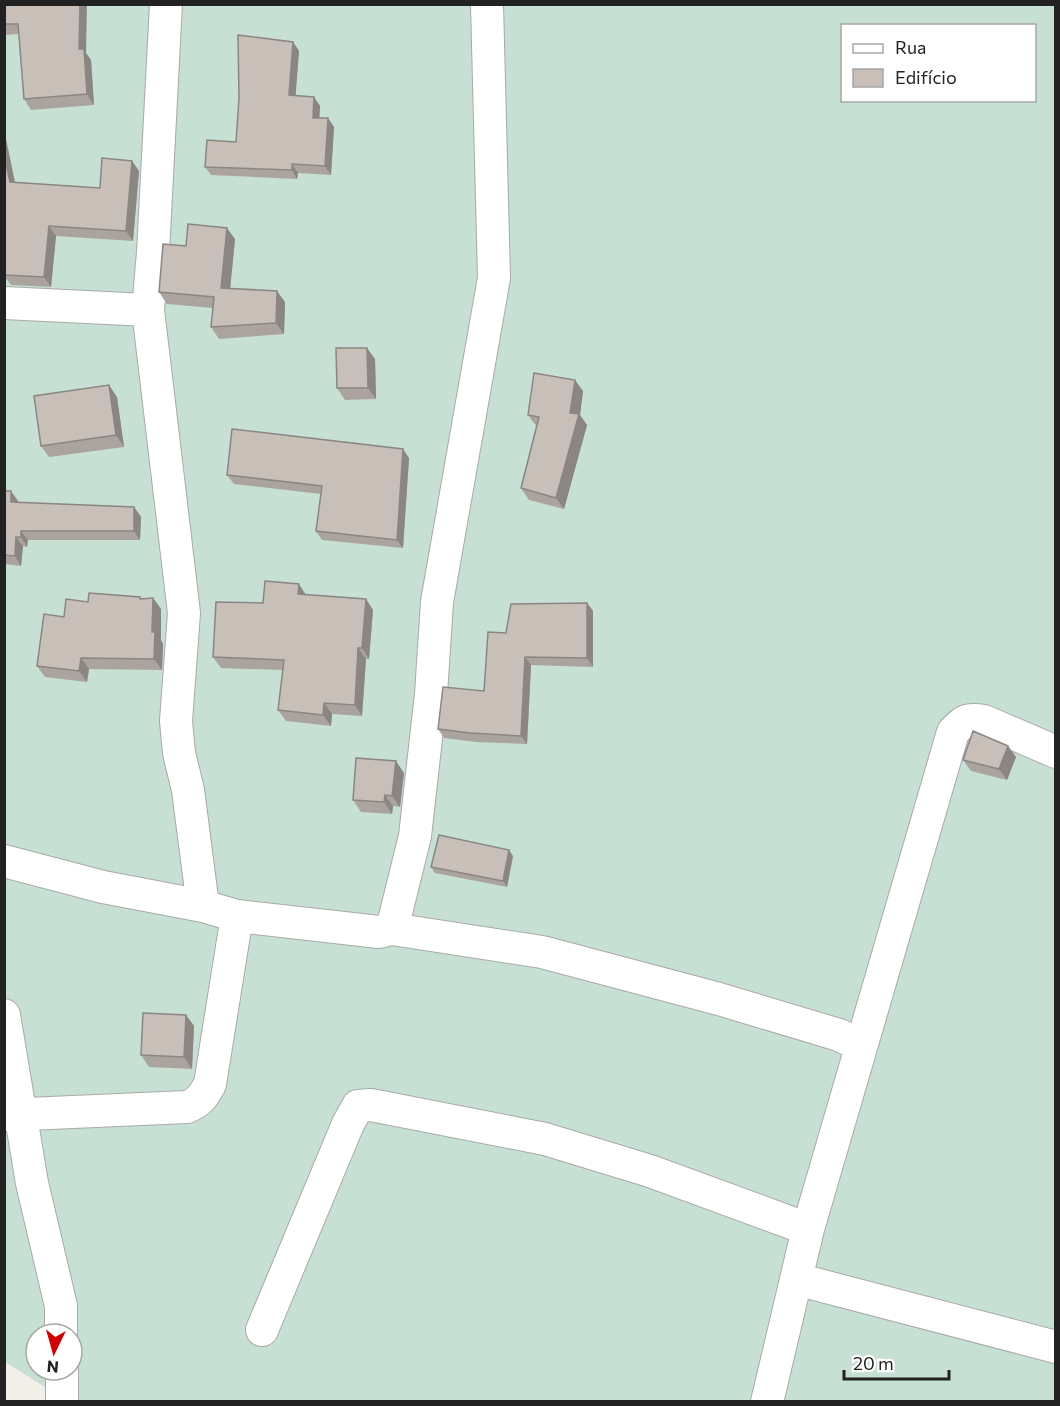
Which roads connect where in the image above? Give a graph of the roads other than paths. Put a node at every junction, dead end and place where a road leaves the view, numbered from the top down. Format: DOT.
graph roads {
  1 [pos="166,4"];
  2 [pos="487,4"];
  3 [pos="4,303"];
  4 [pos="148,310"];
  5 [pos="1056,752"];
  6 [pos="4,861"];
  7 [pos="203,906"];
  8 [pos="237,916"];
  9 [pos="392,929"];
  10 [pos="4,1015"];
  11 [pos="860,1045"];
  12 [pos="12,1114"];
  13 [pos="808,1229"];
  14 [pos="796,1280"];
  15 [pos="61,1322"];
  16 [pos="262,1330"];
  17 [pos="1056,1347"];
  18 [pos="62,1382"];
  19 [pos="62,1401"];
  20 [pos="767,1401"];
  1 -- 4 [label="street"];
  2 -- 9 [label="street"];
  3 -- 4 [label="street"];
  4 -- 7 [label="street"];
  5 -- 11 [label="street"];
  6 -- 7 [label="street"];
  7 -- 8 [label="street"];
  8 -- 9 [label="street"];
  8 -- 12 [label="street"];
  9 -- 11 [label="street"];
  10 -- 12 [label="street"];
  11 -- 13 [label="street"];
  12 -- 15 [label="street"];
  13 -- 14 [label="street"];
  13 -- 16 [label="street"];
  14 -- 17 [label="street"];
  14 -- 20 [label="street"];
  18 -- 19 [label="street"];
}
